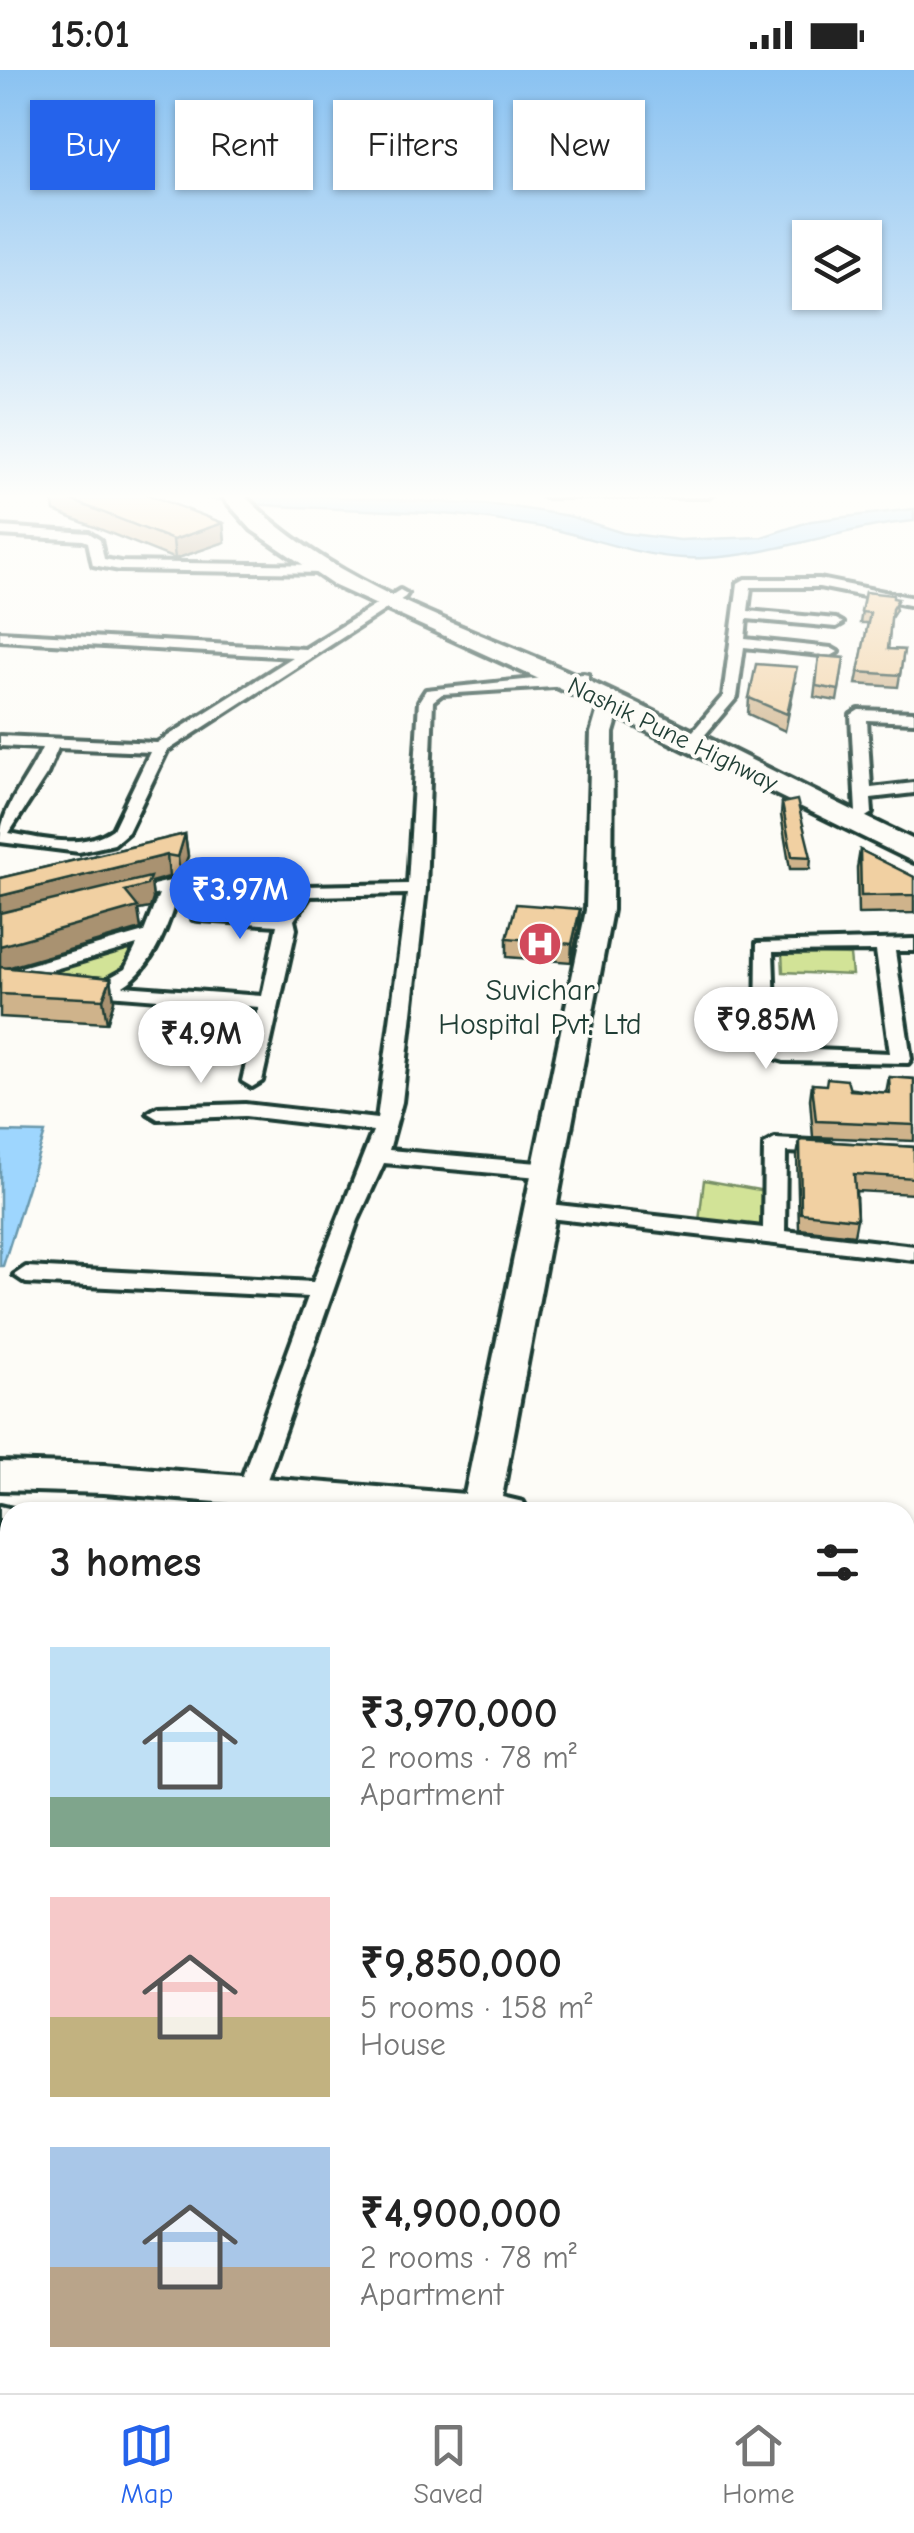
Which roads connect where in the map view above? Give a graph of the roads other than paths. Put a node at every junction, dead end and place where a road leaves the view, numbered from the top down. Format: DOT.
graph roads {
  1 [pos="386,601"];
  2 [pos="403,601"];
  3 [pos="742,601"];
  4 [pos="740,614"];
  5 [pos="836,622"];
  6 [pos="0,636"];
  7 [pos="736,642"];
  8 [pos="830,652"];
  9 [pos="305,653"];
  10 [pos="576,680"];
  11 [pos="611,702"];
  12 [pos="914,717"];
  13 [pos="698,734"];
  14 [pos="0,741"];
  15 [pos="52,743"];
  16 [pos="160,748"];
  17 [pos="914,788"];
  18 [pos="863,803"];
  19 [pos="0,836"];
  20 [pos="914,836"];
  21 [pos="914,852"];
  22 [pos="417,888"];
  23 [pos="107,902"];
  24 [pos="199,915"];
  25 [pos="284,920"];
  26 [pos="152,936"];
  27 [pos="914,945"];
  28 [pos="885,946"];
  29 [pos="0,981"];
  30 [pos="49,987"];
  31 [pos="268,1002"];
  32 [pos="252,1081"];
  33 [pos="158,1112"];
  34 [pos="386,1126"];
  35 [pos="854,1149"];
  36 [pos="377,1156"];
  37 [pos="550,1171"];
  38 [pos="540,1210"];
  39 [pos="774,1238"];
  40 [pos="914,1253"];
  41 [pos="26,1275"];
  42 [pos="322,1290"];
  43 [pos="0,1476"];
  44 [pos="250,1491"];
  45 [pos="382,1502"];
  46 [pos="491,1502"];
  1 -- 9 [label="street"];
  2 -- 10 [label="highway, Nashik Pune Highway"];
  3 -- 4 [label="street"];
  4 -- 5 [label="street"];
  4 -- 7 [label="street"];
  6 -- 9 [label="street"];
  7 -- 8 [label="street"];
  7 -- 13 [label="street"];
  9 -- 16 [label="street"];
  10 -- 11 [label="highway, Nashik Pune Highway"];
  10 -- 13 [label="highway, Nashik Pune Highway"];
  10 -- 22 [label="street"];
  11 -- 21 [label="highway, Nashik Pune Highway"];
  11 -- 37 [label="street"];
  12 -- 18 [label="street"];
  13 -- 18 [label="highway, Nashik Pune Highway"];
  14 -- 15 [label="street"];
  15 -- 16 [label="street"];
  15 -- 19 [label="street"];
  16 -- 19 [label="street"];
  17 -- 18 [label="street"];
  18 -- 20 [label="highway, Nashik Pune Highway"];
  22 -- 25 [label="street"];
  22 -- 34 [label="street"];
  23 -- 26 [label="street"];
  24 -- 25 [label="street"];
  25 -- 31 [label="street"];
  26 -- 29 [label="street"];
  26 -- 31 [label="street"];
  27 -- 28 [label="street"];
  28 -- 28 [label="street"];
  29 -- 30 [label="street"];
  31 -- 32 [label="street"];
  33 -- 34 [label="street"];
  34 -- 36 [label="street"];
  35 -- 39 [label="street"];
  36 -- 37 [label="street"];
  36 -- 42 [label="street"];
  37 -- 38 [label="street"];
  38 -- 39 [label="street"];
  38 -- 46 [label="street"];
  39 -- 40 [label="street"];
  41 -- 42 [label="street"];
  42 -- 44 [label="street"];
  43 -- 44 [label="street"];
  44 -- 45 [label="street"];
}
